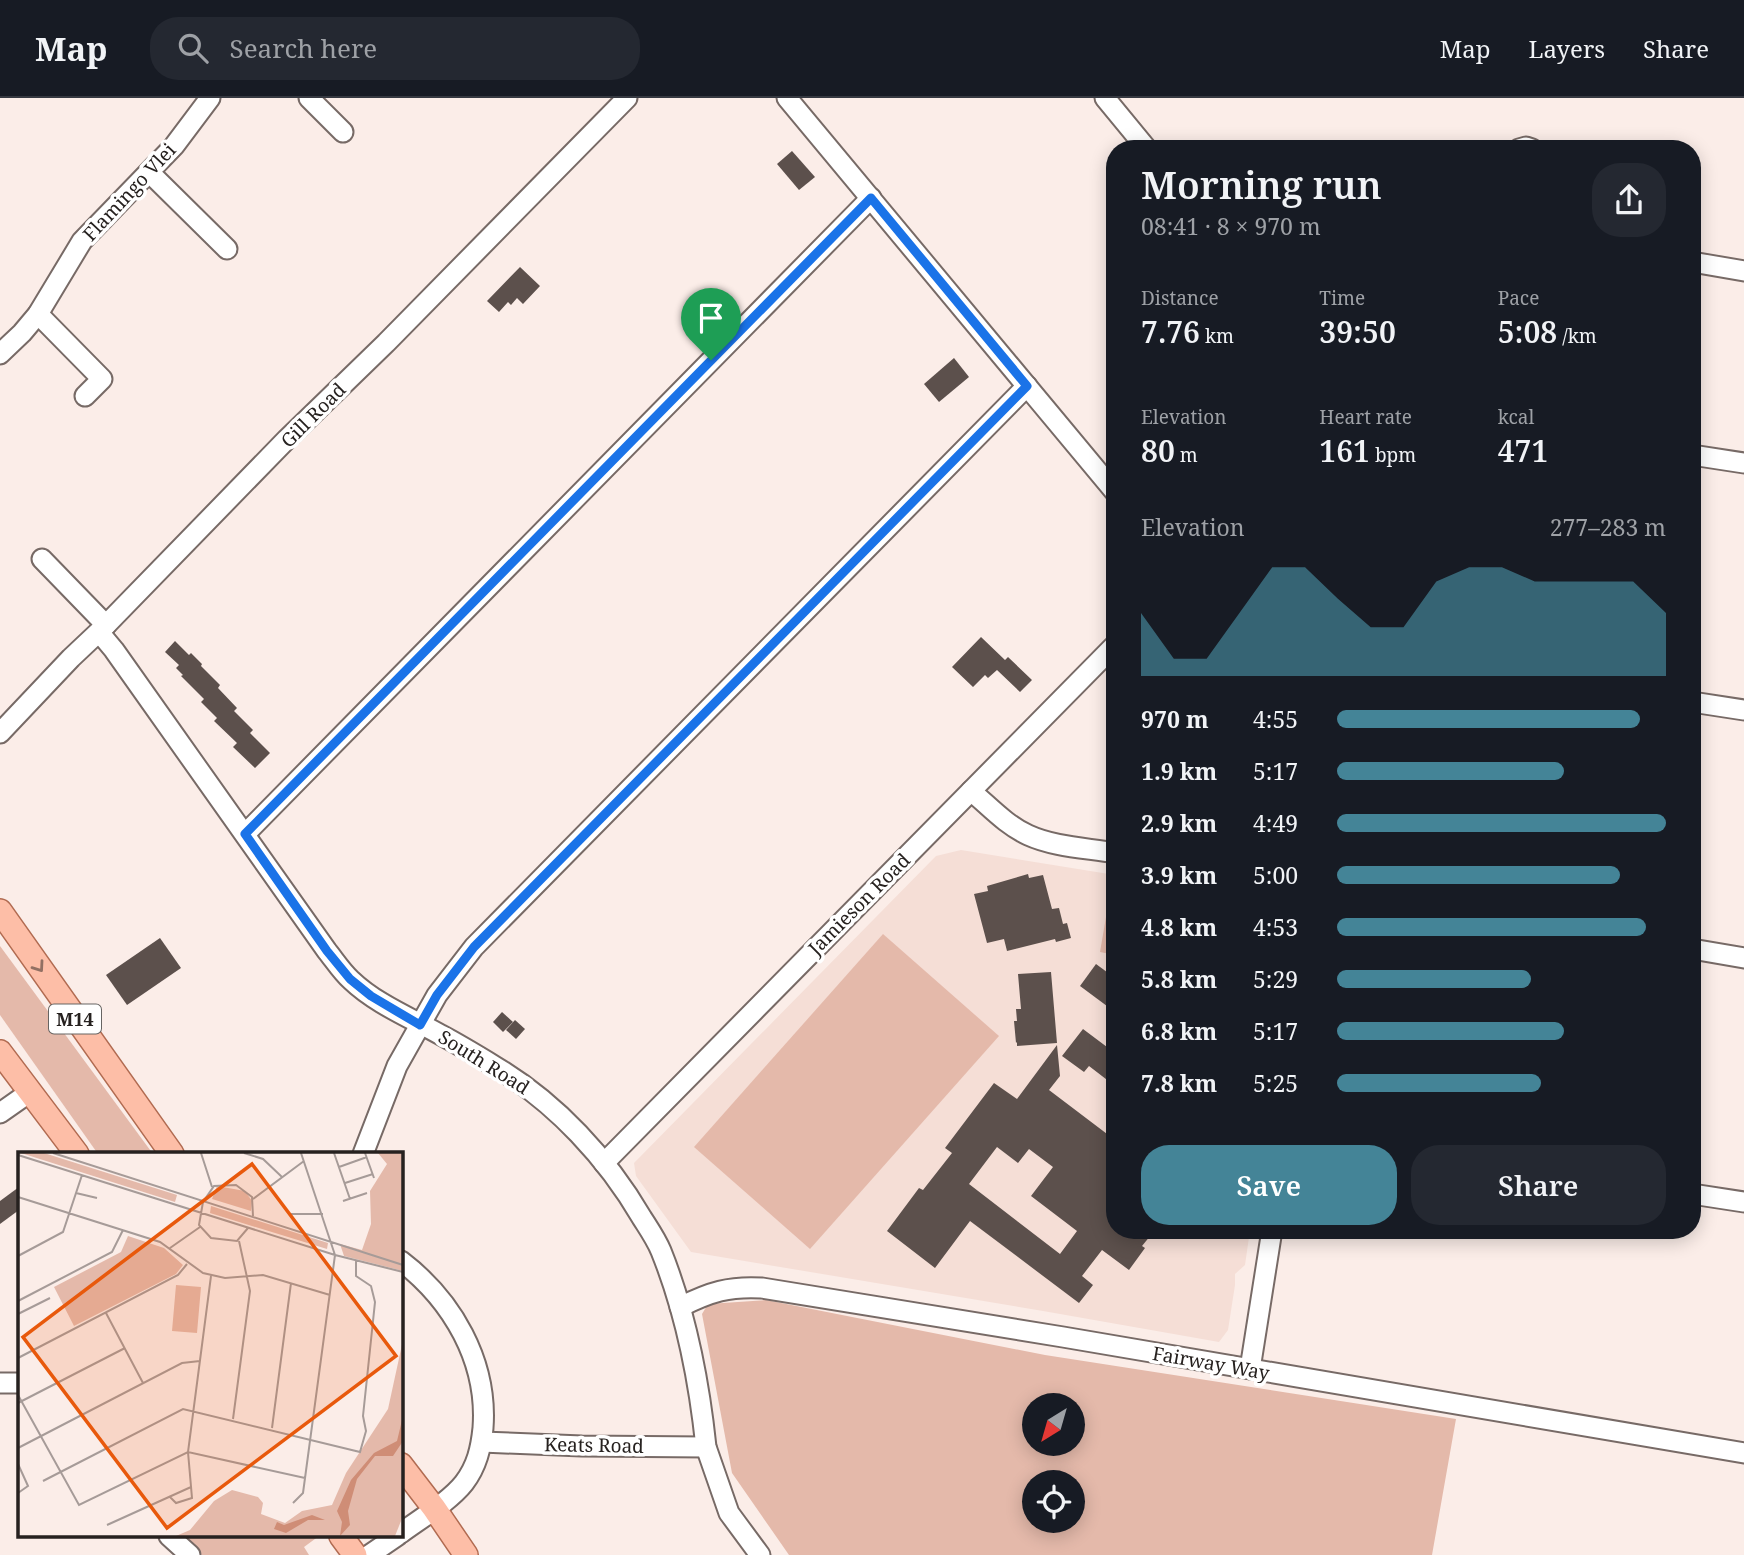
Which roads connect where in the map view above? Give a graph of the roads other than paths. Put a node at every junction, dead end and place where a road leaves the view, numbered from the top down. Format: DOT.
graph roads {
  1 [pos="210,98"];
  2 [pos="309,98"];
  3 [pos="627,98"];
  4 [pos="787,98"];
  5 [pos="1105,98"];
  6 [pos="343,132"];
  7 [pos="1140,140"];
  8 [pos="149,172"];
  9 [pos="871,198"];
  10 [pos="226,249"];
  11 [pos="1701,264"];
  12 [pos="1744,271"];
  13 [pos="38,314"];
  14 [pos="0,354"];
  15 [pos="1027,386"];
  16 [pos="85,396"];
  17 [pos="1701,457"];
  18 [pos="1744,464"];
  19 [pos="1106,481"];
  20 [pos="42,559"];
  21 [pos="103,628"];
  22 [pos="1106,654"];
  23 [pos="1701,703"];
  24 [pos="1744,710"];
  25 [pos="0,733"];
  26 [pos="971,791"];
  27 [pos="245,834"];
  28 [pos="1106,851"];
  29 [pos="0,911"];
  30 [pos="1701,951"];
  31 [pos="1744,958"];
  32 [pos="420,1025"];
  33 [pos="0,1052"];
  34 [pos="30,1092"];
  35 [pos="0,1113"];
  36 [pos="75,1152"];
  37 [pos="171,1152"];
  38 [pos="364,1152"];
  39 [pos="604,1163"];
  40 [pos="1701,1195"];
  41 [pos="1744,1202"];
  42 [pos="1271,1239"];
  43 [pos="402,1262"];
  44 [pos="680,1307"];
  45 [pos="1250,1369"];
  46 [pos="0,1383"];
  47 [pos="18,1383"];
  48 [pos="482,1442"];
  49 [pos="706,1447"];
  50 [pos="1744,1453"];
  51 [pos="402,1466"];
  52 [pos="434,1508"];
  53 [pos="402,1532"];
  54 [pos="171,1538"];
  55 [pos="342,1538"];
  56 [pos="393,1538"];
  57 [pos="190,1555"];
  58 [pos="355,1555"];
  59 [pos="369,1555"];
  60 [pos="466,1555"];
  61 [pos="760,1555"];
  1 -- 8 [label="street, Flamingo Vlei"];
  2 -- 6 [label="street"];
  3 -- 21 [label="street, Gill Road"];
  4 -- 9 [label="street"];
  5 -- 7 [label="street"];
  8 -- 10 [label="street"];
  8 -- 13 [label="street, Flamingo Vlei"];
  9 -- 15 [label="street"];
  9 -- 27 [label="street"];
  11 -- 12 [label="street"];
  13 -- 14 [label="street, Flamingo Vlei"];
  13 -- 16 [label="street"];
  15 -- 19 [label="street"];
  15 -- 32 [label="street"];
  17 -- 18 [label="street"];
  20 -- 21 [label="street, South Road"];
  21 -- 25 [label="street, Gill Road"];
  21 -- 27 [label="street, South Road"];
  22 -- 26 [label="street, Jamieson Road"];
  23 -- 24 [label="street"];
  26 -- 28 [label="street"];
  26 -- 39 [label="street, Jamieson Road"];
  27 -- 32 [label="street, South Road"];
  29 -- 37 [label="main road, M14, one-way"];
  30 -- 31 [label="street"];
  32 -- 38 [label="street"];
  32 -- 39 [label="street, South Road"];
  33 -- 34 [label="main road"];
  34 -- 35 [label="street"];
  34 -- 36 [label="main road"];
  39 -- 44 [label="street, South Road"];
  40 -- 41 [label="street"];
  42 -- 45 [label="street"];
  43 -- 48 [label="street"];
  44 -- 45 [label="street, Fairway Way"];
  44 -- 49 [label="street, South Road"];
  45 -- 50 [label="street, Fairway Way"];
  46 -- 47 [label="street"];
  48 -- 49 [label="street, Keats Road"];
  48 -- 52 [label="street"];
  49 -- 61 [label="street, South Road"];
  51 -- 52 [label="main road"];
  52 -- 53 [label="street"];
  52 -- 60 [label="main road"];
  54 -- 57 [label="street"];
  55 -- 58 [label="main road"];
  56 -- 59 [label="street"];
}
